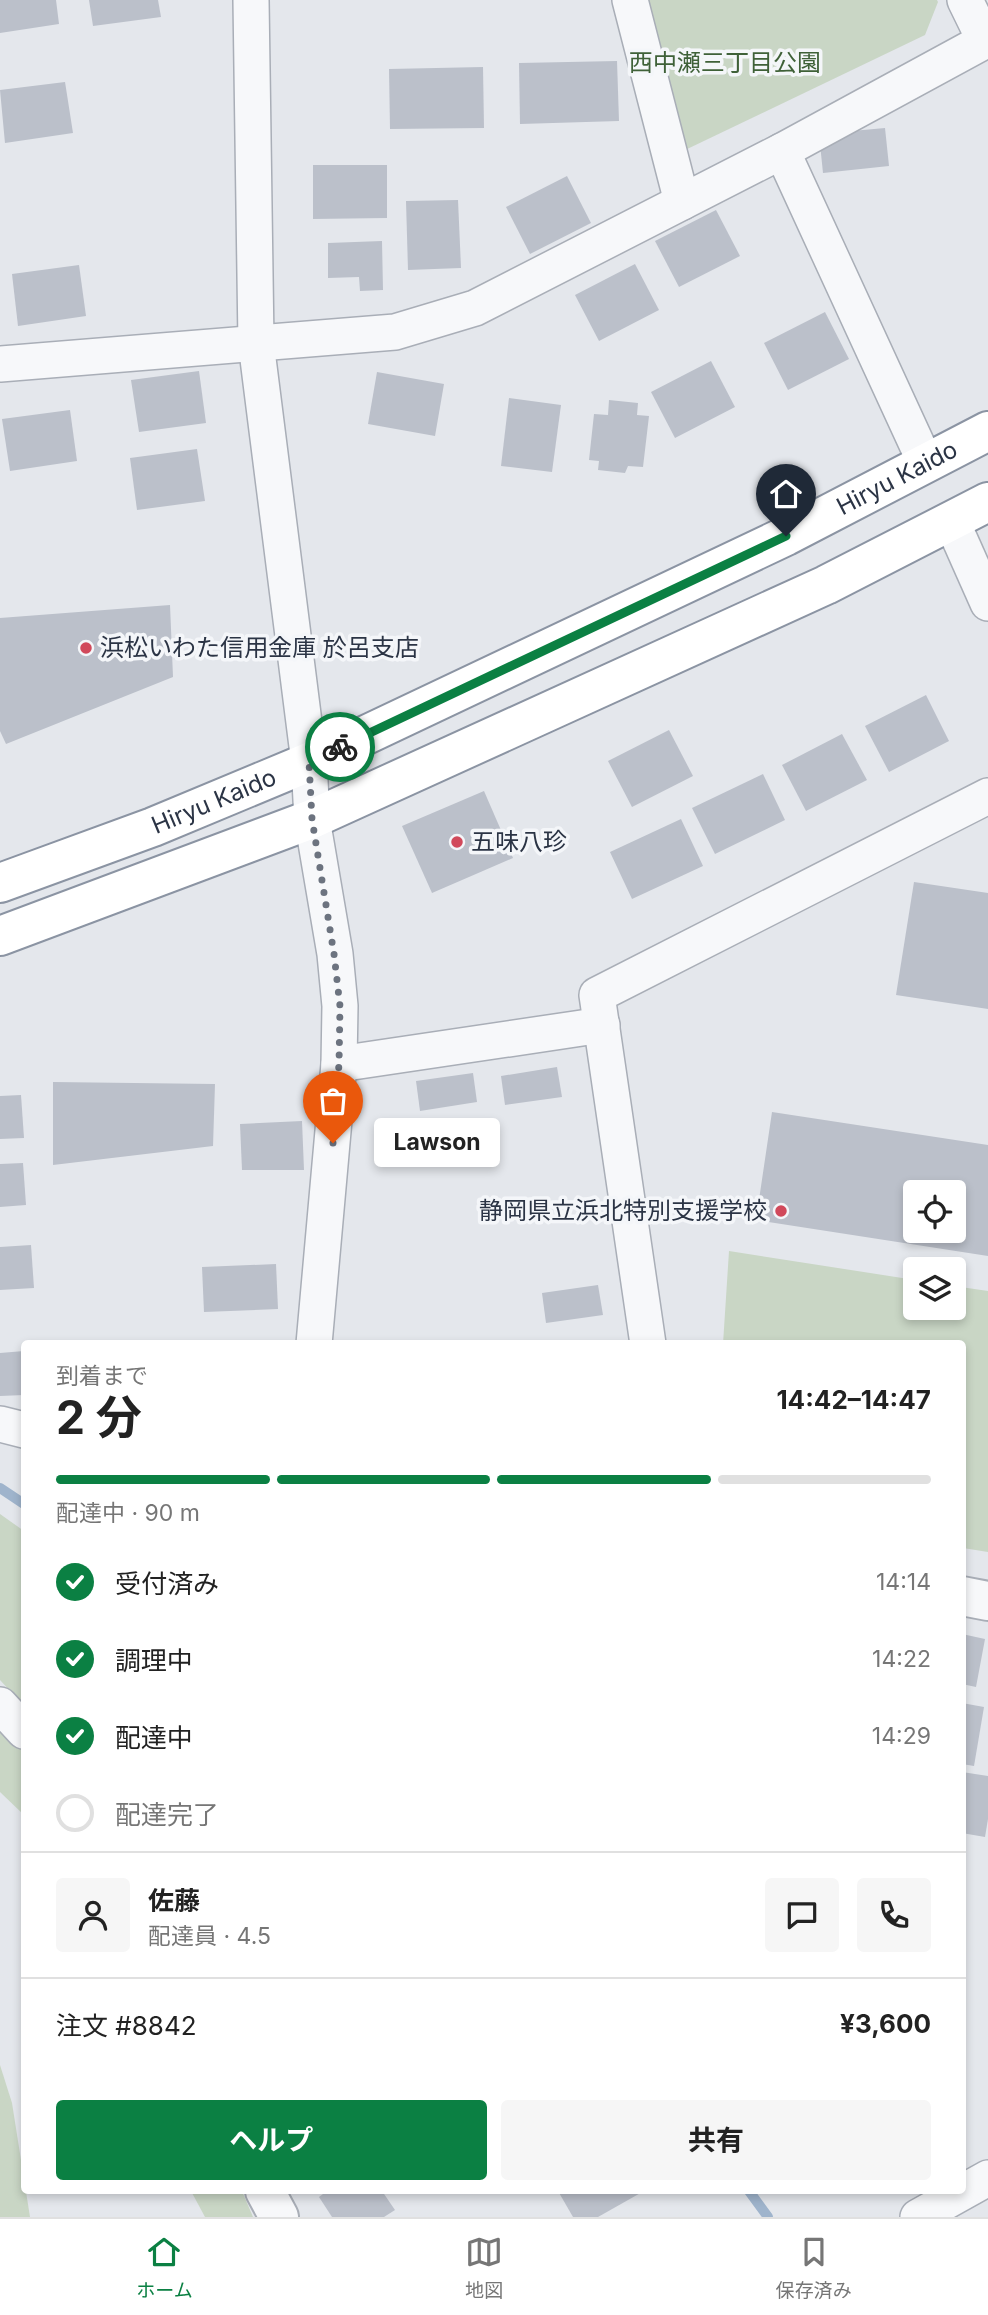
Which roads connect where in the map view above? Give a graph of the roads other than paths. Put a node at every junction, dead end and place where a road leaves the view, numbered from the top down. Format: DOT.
graph roads {
  1 [pos="251,0"];
  2 [pos="630,0"];
  3 [pos="965,0"];
  4 [pos="986,40"];
  5 [pos="782,151"];
  6 [pos="682,202"];
  7 [pos="256,343"];
  8 [pos="0,364"];
  9 [pos="988,431"];
  10 [pos="926,464"];
  11 [pos="988,502"];
  12 [pos="952,522"];
  13 [pos="988,603"];
  14 [pos="309,762"];
  15 [pos="988,796"];
  16 [pos="312,819"];
  17 [pos="0,883"];
  18 [pos="0,936"];
  19 [pos="602,1025"];
  20 [pos="339,1064"];
  21 [pos="314,1340"];
  22 [pos="647,1340"];
  23 [pos="0,1424"];
  24 [pos="21,1429"];
  25 [pos="966,1597"];
  26 [pos="988,1601"];
  27 [pos="0,1705"];
  28 [pos="21,1728"];
  29 [pos="988,2178"];
  30 [pos="966,2190"];
  31 [pos="267,2194"];
  32 [pos="959,2194"];
  33 [pos="279,2217"];
  34 [pos="918,2217"];
  1 -- 7 [label="street"];
  2 -- 6 [label="street"];
  3 -- 4 [label="street"];
  4 -- 5 [label="street"];
  5 -- 6 [label="street"];
  5 -- 10 [label="street"];
  6 -- 7 [label="street"];
  7 -- 8 [label="street"];
  7 -- 14 [label="street"];
  9 -- 10 [label="highway, Hiryu Kaido"];
  10 -- 14 [label="highway, Hiryu Kaido"];
  11 -- 12 [label="highway, Hiryu Kaido"];
  12 -- 13 [label="street"];
  12 -- 16 [label="highway, Hiryu Kaido"];
  14 -- 16 [label="street"];
  14 -- 17 [label="highway, Hiryu Kaido"];
  15 -- 19 [label="street"];
  16 -- 18 [label="highway, Hiryu Kaido"];
  16 -- 20 [label="street"];
  19 -- 20 [label="street"];
  19 -- 22 [label="street"];
  20 -- 21 [label="street"];
  23 -- 24 [label="street"];
  25 -- 26 [label="street"];
  27 -- 28 [label="street"];
  29 -- 30 [label="street"];
  31 -- 33 [label="street"];
  32 -- 34 [label="street"];
}
